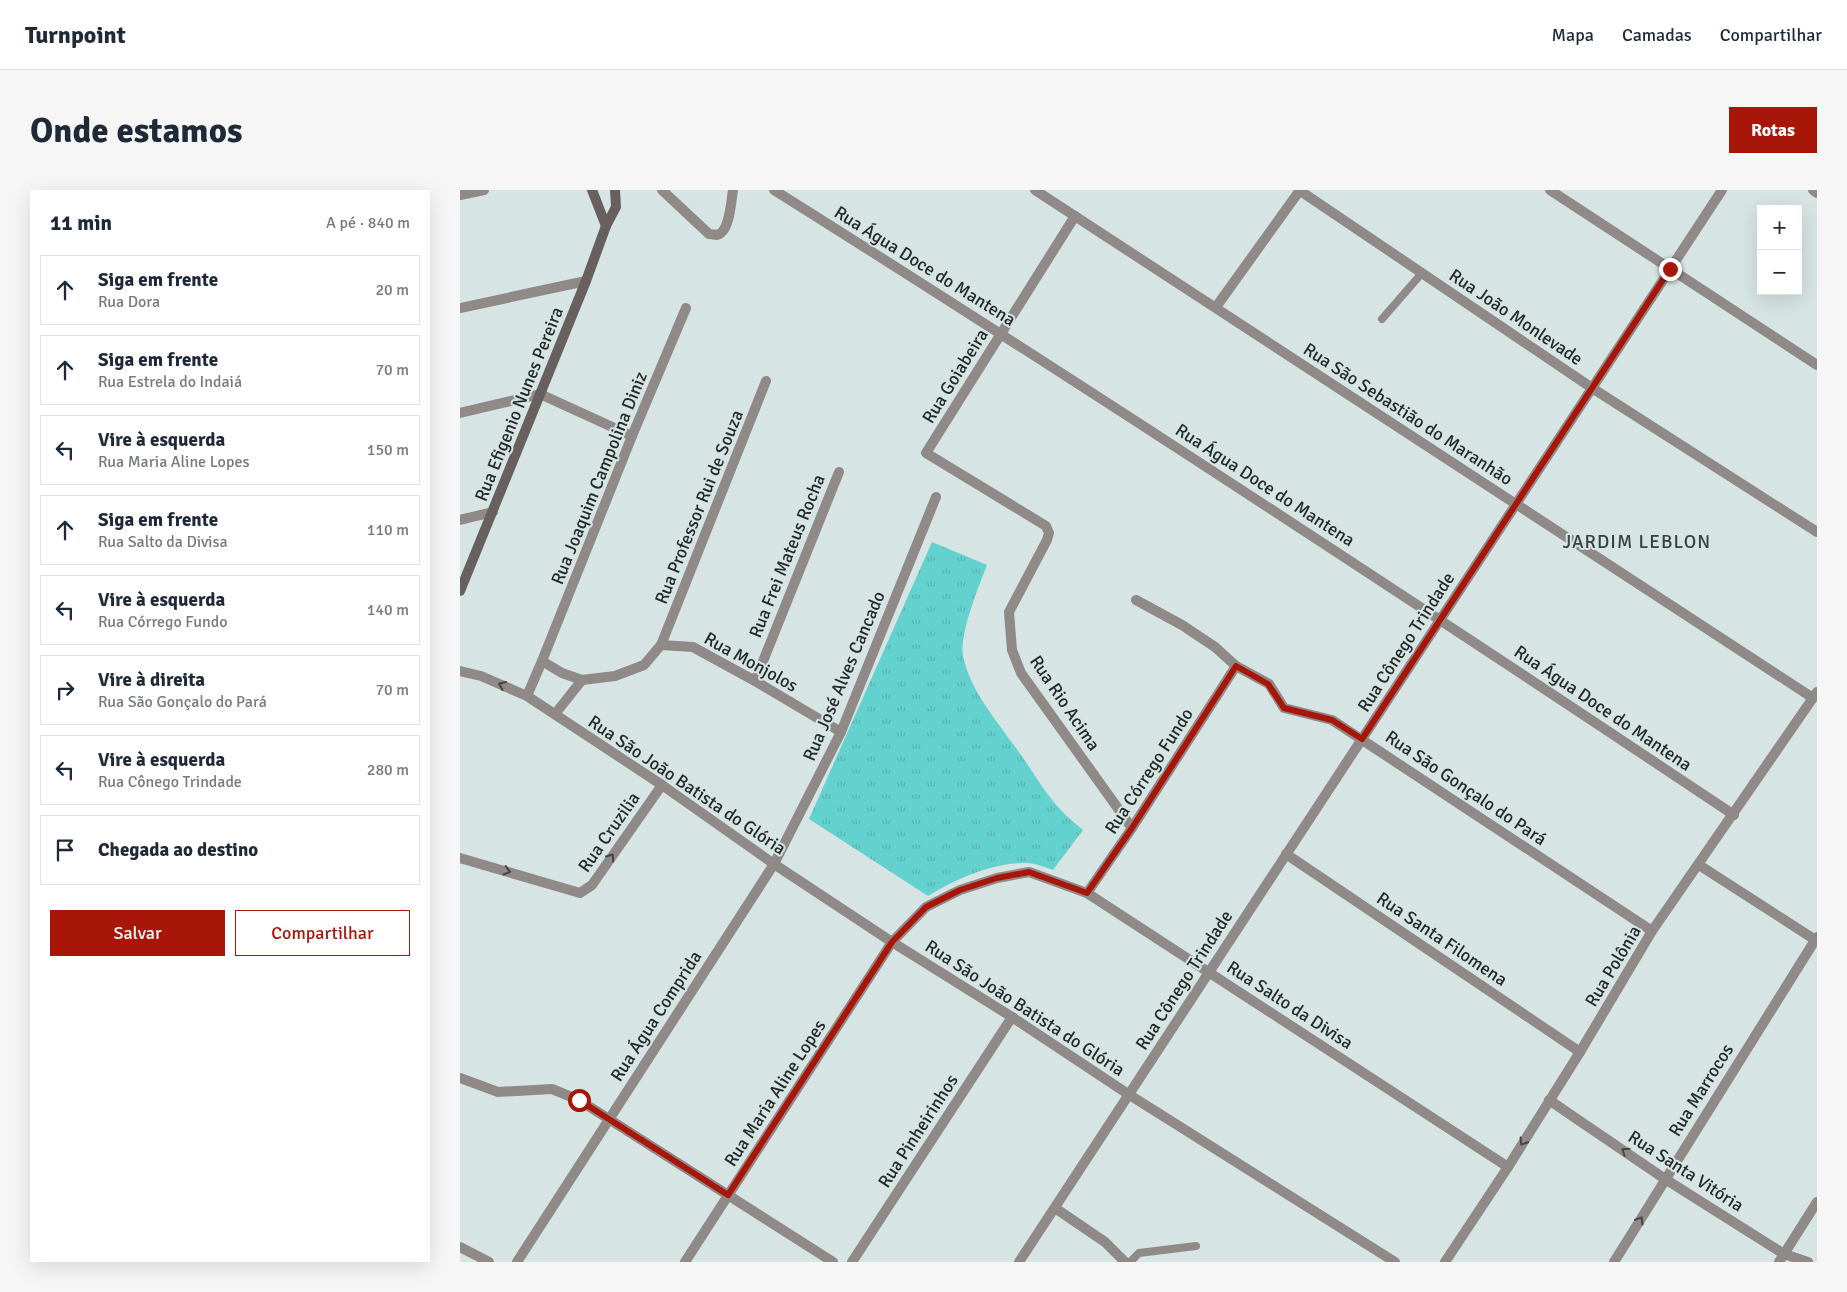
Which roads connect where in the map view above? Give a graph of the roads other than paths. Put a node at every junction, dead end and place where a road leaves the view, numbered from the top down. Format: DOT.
graph roads {
  1 [pos="484,190"];
  2 [pos="592,190"];
  3 [pos="615,190"];
  4 [pos="662,190"];
  5 [pos="733,190"];
  6 [pos="774,190"];
  7 [pos="1035,190"];
  8 [pos="1300,190"];
  9 [pos="1550,190"];
  10 [pos="1722,190"];
  11 [pos="1813,190"];
  12 [pos="1817,192"];
  13 [pos="460,195"];
  14 [pos="1075,216"];
  15 [pos="606,226"];
  16 [pos="1670,269"];
  17 [pos="1422,273"];
  18 [pos="586,281"];
  19 [pos="1216,307"];
  20 [pos="460,308"];
  21 [pos="686,308"];
  22 [pos="1382,319"];
  23 [pos="1001,332"];
  24 [pos="1817,366"];
  25 [pos="766,381"];
  26 [pos="1592,388"];
  27 [pos="540,394"];
  28 [pos="460,413"];
  29 [pos="632,436"];
  30 [pos="839,472"];
  31 [pos="936,498"];
  32 [pos="1516,504"];
  33 [pos="493,512"];
  34 [pos="460,520"];
  35 [pos="1817,532"];
  36 [pos="1049,533"];
  37 [pos="460,592"];
  38 [pos="1136,600"];
  39 [pos="1440,619"];
  40 [pos="661,645"];
  41 [pos="542,660"];
  42 [pos="1236,666"];
  43 [pos="460,671"];
  44 [pos="582,680"];
  45 [pos="755,681"];
  46 [pos="1815,695"];
  47 [pos="527,696"];
  48 [pos="555,714"];
  49 [pos="841,732"];
  50 [pos="1362,739"];
  51 [pos="662,785"];
  52 [pos="1734,815"];
  53 [pos="1132,828"];
  54 [pos="1286,854"];
  55 [pos="460,858"];
  56 [pos="774,864"];
  57 [pos="1699,865"];
  58 [pos="1087,893"];
  59 [pos="1652,931"];
  60 [pos="1816,939"];
  61 [pos="892,942"];
  62 [pos="1209,972"];
  63 [pos="1012,1017"];
  64 [pos="1580,1052"];
  65 [pos="460,1078"];
  66 [pos="1128,1094"];
  67 [pos="1549,1100"];
  68 [pos="609,1118"];
  69 [pos="1508,1167"];
  70 [pos="1665,1179"];
  71 [pos="728,1195"];
  72 [pos="1817,1202"];
  73 [pos="1055,1208"];
  74 [pos="1196,1246"];
  75 [pos="460,1247"];
  76 [pos="1782,1258"];
  77 [pos="489,1262"];
  78 [pos="517,1262"];
  79 [pos="685,1262"];
  80 [pos="832,1262"];
  81 [pos="852,1262"];
  82 [pos="1019,1262"];
  83 [pos="1125,1262"];
  84 [pos="1130,1262"];
  85 [pos="1395,1262"];
  86 [pos="1444,1262"];
  87 [pos="1614,1262"];
  88 [pos="1808,1262"];
  1 -- 13 [label="street"];
  2 -- 15 [label="street"];
  3 -- 15 [label="street, Rua Efigenio Nunes Pereira"];
  4 -- 5 [label="street"];
  6 -- 23 [label="street, Rua Água Doce do Mantena"];
  7 -- 14 [label="street, Rua São Sebastião do Maranhão"];
  8 -- 17 [label="street, Rua João Monlevade"];
  8 -- 19 [label="street"];
  9 -- 16 [label="street"];
  10 -- 16 [label="street, Rua Cônego Trindade"];
  11 -- 12 [label="street"];
  14 -- 19 [label="street, Rua São Sebastião do Maranhão"];
  14 -- 23 [label="street, Rua Goiabeira"];
  15 -- 18 [label="street, Rua Efigenio Nunes Pereira"];
  16 -- 24 [label="street"];
  16 -- 26 [label="street, Rua Cônego Trindade"];
  17 -- 22 [label="lane"];
  17 -- 26 [label="street, Rua João Monlevade"];
  18 -- 20 [label="street"];
  18 -- 27 [label="street, Rua Efigenio Nunes Pereira"];
  19 -- 32 [label="street, Rua São Sebastião do Maranhão"];
  21 -- 29 [label="street, Rua Joaquim Campolina Diniz"];
  23 -- 36 [label="street, Rua Goiabeira"];
  23 -- 39 [label="street, Rua Água Doce do Mantena"];
  25 -- 40 [label="street, Rua Professor Rui de Souza"];
  26 -- 32 [label="street, Rua Cônego Trindade"];
  26 -- 35 [label="street, Rua João Monlevade"];
  27 -- 28 [label="street"];
  27 -- 29 [label="street"];
  27 -- 33 [label="street, Rua Efigenio Nunes Pereira"];
  29 -- 41 [label="street, Rua Joaquim Campolina Diniz"];
  30 -- 45 [label="street, Rua Frei Mateus Rocha"];
  31 -- 49 [label="street, Rua José Alves Cancado"];
  32 -- 39 [label="street, Rua Cônego Trindade"];
  32 -- 46 [label="street, Rua São Sebastião do Maranhão"];
  33 -- 34 [label="street"];
  33 -- 37 [label="street, Rua Efigenio Nunes Pereira"];
  36 -- 53 [label="street, Rua Rio Acima"];
  38 -- 42 [label="street, Rua São Gonçalo do Pará"];
  39 -- 50 [label="street, Rua Cônego Trindade"];
  39 -- 52 [label="street, Rua Água Doce do Mantena"];
  40 -- 44 [label="street"];
  40 -- 45 [label="street, Rua Monjolos"];
  41 -- 44 [label="street"];
  41 -- 47 [label="street"];
  42 -- 50 [label="street, Rua São Gonçalo do Pará"];
  42 -- 53 [label="street, Rua Córrego Fundo"];
  47 -- 43 [label="street, Rua São João Batista do Glória, one-way"];
  44 -- 48 [label="street"];
  45 -- 49 [label="street, Rua Monjolos"];
  46 -- 52 [label="street, Rua Polônia"];
  47 -- 48 [label="street, Rua São João Batista do Glória"];
  48 -- 51 [label="street, Rua São João Batista do Glória"];
  49 -- 56 [label="street, Rua José Alves Cancado"];
  50 -- 54 [label="street, Rua Cônego Trindade"];
  50 -- 59 [label="street, Rua São Gonçalo do Pará"];
  55 -- 51 [label="street, Rua Cruzilia, one-way"];
  51 -- 56 [label="street, Rua São João Batista do Glória"];
  52 -- 57 [label="street, Rua Polônia"];
  53 -- 58 [label="street, Rua Córrego Fundo"];
  54 -- 62 [label="street, Rua Cônego Trindade"];
  54 -- 64 [label="street, Rua Santa Filomena"];
  56 -- 61 [label="street, Rua São João Batista do Glória"];
  56 -- 68 [label="street, Rua Água Comprida"];
  57 -- 59 [label="street, Rua Polônia"];
  57 -- 60 [label="street"];
  58 -- 61 [label="street, Rua Salto da Divisa"];
  58 -- 62 [label="street, Rua Salto da Divisa"];
  59 -- 64 [label="street, Rua Polônia"];
  60 -- 70 [label="street, Rua Marrocos"];
  61 -- 63 [label="street, Rua São João Batista do Glória"];
  61 -- 71 [label="street, Rua Maria Aline Lopes"];
  62 -- 66 [label="street, Rua Cônego Trindade"];
  62 -- 69 [label="street, Rua Salto da Divisa"];
  63 -- 66 [label="street, Rua São João Batista do Glória"];
  63 -- 81 [label="street, Rua Pinheirinhos"];
  64 -- 67 [label="street, Rua Polônia"];
  65 -- 68 [label="street"];
  66 -- 73 [label="street, Rua Cônego Trindade"];
  66 -- 85 [label="street, Rua São João Batista do Glória"];
  67 -- 69 [label="street, Rua Polônia, one-way"];
  70 -- 67 [label="street, Rua Santa Vitória, one-way"];
  68 -- 71 [label="street"];
  68 -- 78 [label="street, Rua Água Comprida"];
  69 -- 86 [label="street, Rua Polônia"];
  70 -- 76 [label="street, Rua Santa Vitória"];
  87 -- 70 [label="street, Rua Marrocos, one-way"];
  71 -- 79 [label="street, Rua Maria Aline Lopes"];
  71 -- 80 [label="street"];
  72 -- 76 [label="street"];
  73 -- 82 [label="street, Rua Cônego Trindade"];
  73 -- 83 [label="street"];
  74 -- 84 [label="lane"];
  75 -- 77 [label="street"];
  76 -- 88 [label="street, Rua Santa Vitória"];
}
